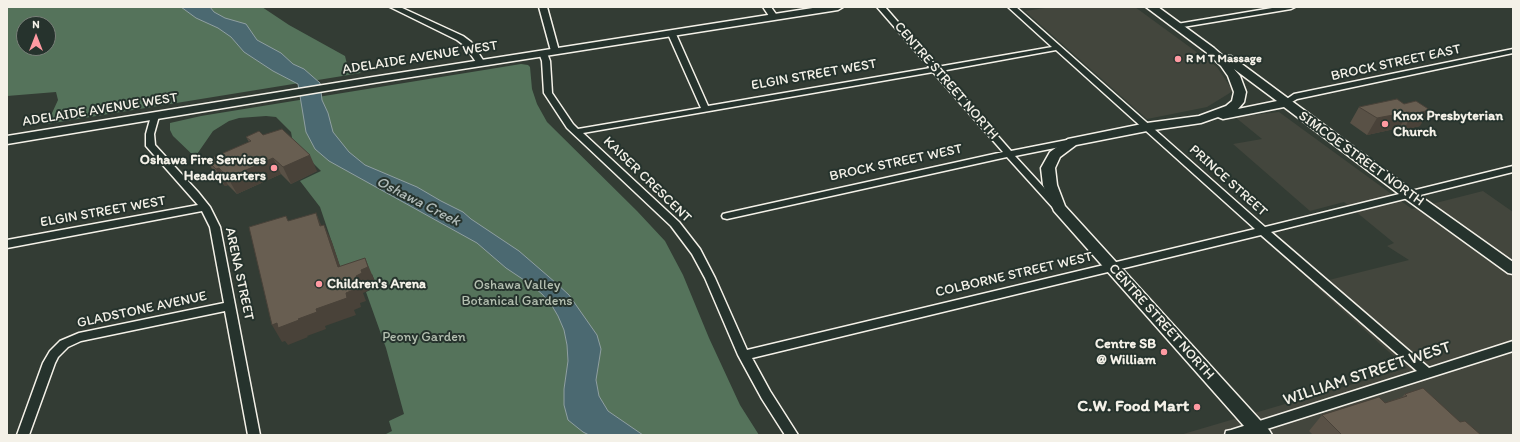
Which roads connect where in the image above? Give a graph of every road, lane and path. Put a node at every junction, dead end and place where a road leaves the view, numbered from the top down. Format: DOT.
graph roads {
  1 [pos="394,7"];
  2 [pos="543,7"];
  3 [pos="767,7"];
  4 [pos="838,7"];
  5 [pos="881,7"];
  6 [pos="1012,7"];
  7 [pos="1151,7"];
  8 [pos="1286,7"];
  9 [pos="774,17"];
  10 [pos="1177,26"];
  11 [pos="672,34"];
  12 [pos="1057,48"];
  13 [pos="1210,50"];
  14 [pos="555,51"];
  15 [pos="1513,52"];
  16 [pos="543,53"];
  17 [pos="481,63"];
  18 [pos="936,68"];
  19 [pos="1240,92"];
  20 [pos="1285,103"];
  21 [pos="705,108"];
  22 [pos="155,116"];
  23 [pos="1200,119"];
  24 [pos="1147,127"];
  25 [pos="576,132"];
  26 [pos="7,140"];
  27 [pos="1072,142"];
  28 [pos="1009,154"];
  29 [pos="1048,168"];
  30 [pos="1513,169"];
  31 [pos="1408,194"];
  32 [pos="205,207"];
  33 [pos="1059,208"];
  34 [pos="727,216"];
  35 [pos="1261,229"];
  36 [pos="7,244"];
  37 [pos="1111,268"];
  38 [pos="1513,269"];
  39 [pos="231,306"];
  40 [pos="1513,346"];
  41 [pos="744,355"];
  42 [pos="1427,373"];
  43 [pos="1260,431"];
  44 [pos="23,435"];
  45 [pos="254,435"];
  46 [pos="792,435"];
  47 [pos="1231,435"];
  1 -- 17 [label="street"];
  2 -- 14 [label="street"];
  3 -- 9 [label="street"];
  4 -- 9 [label="main road, ADELAIDE AVENUE WEST"];
  5 -- 18 [label="street, CENTRE STREET NORTH"];
  6 -- 12 [label="street, PRINCE STREET"];
  7 -- 10 [label="main road, SIMCOE STREET NORTH"];
  8 -- 10 [label="street"];
  9 -- 11 [label="main road, ADELAIDE AVENUE WEST"];
  10 -- 13 [label="main road, SIMCOE STREET NORTH"];
  11 -- 14 [label="main road, ADELAIDE AVENUE WEST"];
  11 -- 21 [label="street"];
  12 -- 18 [label="street, ELGIN STREET WEST"];
  12 -- 24 [label="street, PRINCE STREET"];
  13 -- 19 [label="main road, SIMCOE STREET NORTH"];
  13 -- 20 [label="main road, SIMCOE STREET NORTH"];
  14 -- 16 [label="main road, ADELAIDE AVENUE WEST"];
  15 -- 20 [label="street, BROCK STREET EAST"];
  16 -- 17 [label="main road, ADELAIDE AVENUE WEST"];
  16 -- 25 [label="street, KAISER CRESCENT"];
  17 -- 22 [label="main road, ADELAIDE AVENUE WEST"];
  18 -- 21 [label="street, ELGIN STREET WEST"];
  18 -- 28 [label="street, CENTRE STREET NORTH"];
  19 -- 23 [label="main road, BROCK STREET WEST"];
  20 -- 23 [label="main road"];
  20 -- 31 [label="main road, SIMCOE STREET NORTH"];
  21 -- 25 [label="street, ELGIN STREET WEST"];
  22 -- 26 [label="main road, ADELAIDE AVENUE WEST"];
  22 -- 32 [label="street, ARENA STREET"];
  23 -- 24 [label="main road, BROCK STREET WEST"];
  24 -- 27 [label="main road, BROCK STREET WEST"];
  24 -- 35 [label="street, PRINCE STREET"];
  25 -- 41 [label="street, KAISER CRESCENT"];
  27 -- 28 [label="street, BROCK STREET WEST"];
  27 -- 29 [label="main road, BROCK STREET WEST"];
  28 -- 33 [label="street, CENTRE STREET NORTH"];
  28 -- 34 [label="street, BROCK STREET WEST"];
  29 -- 33 [label="main road, CENTRE STREET NORTH"];
  30 -- 31 [label="street, COLBORNE STREET WEST"];
  31 -- 35 [label="street, COLBORNE STREET WEST"];
  31 -- 38 [label="main road, SIMCOE STREET NORTH"];
  32 -- 36 [label="street, ELGIN STREET WEST"];
  32 -- 39 [label="street, ARENA STREET"];
  33 -- 37 [label="main road, CENTRE STREET NORTH"];
  35 -- 37 [label="street, COLBORNE STREET WEST"];
  35 -- 42 [label="street, PRINCE STREET"];
  37 -- 41 [label="street, COLBORNE STREET WEST"];
  37 -- 43 [label="main road, CENTRE STREET NORTH"];
  39 -- 44 [label="street, GLADSTONE AVENUE"];
  39 -- 45 [label="street, ARENA STREET"];
  40 -- 42 [label="street, WILLIAM STREET WEST"];
  41 -- 46 [label="street, KAISER CRESCENT"];
  42 -- 43 [label="street, WILLIAM STREET WEST"];
  43 -- 47 [label="street, WILLIAM STREET WEST"];
}
